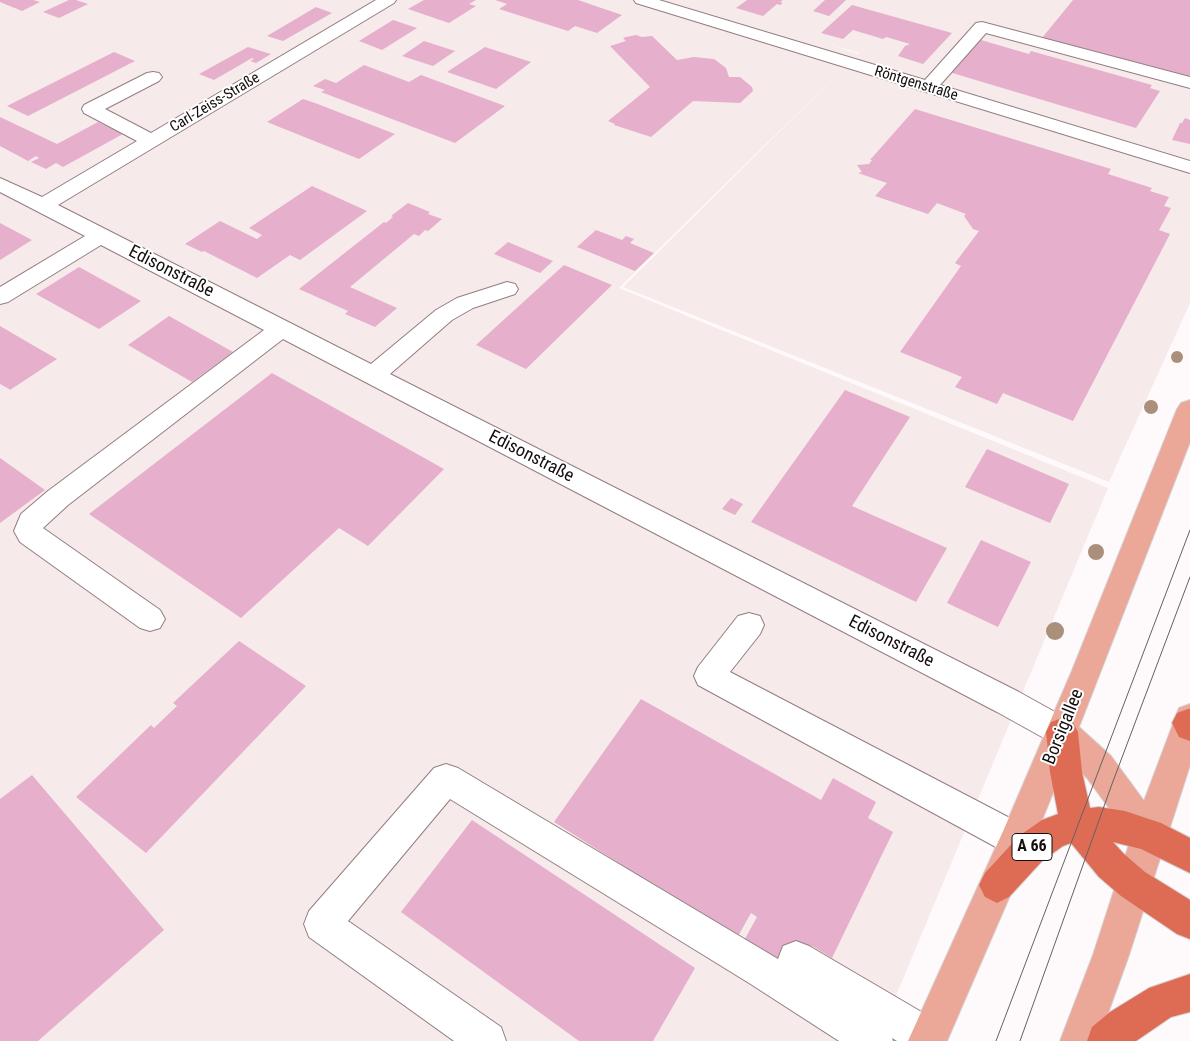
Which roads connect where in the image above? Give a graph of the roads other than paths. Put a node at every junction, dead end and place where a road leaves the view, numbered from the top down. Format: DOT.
graph roads {
  1 [pos="388,0"];
  2 [pos="642,0"];
  3 [pos="153,77"];
  4 [pos="1190,83"];
  5 [pos="928,88"];
  6 [pos="151,141"];
  7 [pos="1190,166"];
  8 [pos="0,184"];
  9 [pos="42,206"];
  10 [pos="100,236"];
  11 [pos="507,289"];
  12 [pos="0,297"];
  13 [pos="281,329"];
  14 [pos="372,376"];
  15 [pos="1190,409"];
  16 [pos="150,619"];
  17 [pos="749,624"];
  18 [pos="1189,723"];
  19 [pos="1062,732"];
  20 [pos="1077,825"];
  21 [pos="1149,835"];
  22 [pos="1017,840"];
  23 [pos="1190,856"];
  24 [pos="1133,884"];
  25 [pos="997,885"];
  26 [pos="1190,921"];
  27 [pos="796,959"];
  28 [pos="1190,993"];
  29 [pos="927,1040"];
  30 [pos="487,1041"];
  31 [pos="874,1041"];
  32 [pos="1079,1041"];
  33 [pos="1106,1041"];
  1 -- 6 [label="street, Carl-Zeiss-Straße"];
  2 -- 5 [label="street, Röntgenstraße"];
  3 -- 6 [label="street"];
  4 -- 5 [label="street"];
  5 -- 7 [label="street, Röntgenstraße"];
  6 -- 9 [label="street, Carl-Zeiss-Straße"];
  8 -- 9 [label="street, Edisonstraße"];
  9 -- 10 [label="street, Edisonstraße"];
  10 -- 12 [label="street"];
  10 -- 13 [label="street, Edisonstraße"];
  11 -- 14 [label="street"];
  13 -- 14 [label="street, Edisonstraße"];
  13 -- 16 [label="street"];
  14 -- 19 [label="street, Edisonstraße"];
  15 -- 19 [label="main road, Borsigallee"];
  17 -- 22 [label="street"];
  18 -- 21 [label="main road"];
  19 -- 20 [label="highway"];
  19 -- 21 [label="main road"];
  19 -- 22 [label="main road, Borsigallee"];
  20 -- 21 [label="highway, A 66"];
  20 -- 24 [label="highway"];
  20 -- 25 [label="highway, A 66"];
  21 -- 23 [label="highway, A 66"];
  21 -- 24 [label="main road"];
  22 -- 25 [label="main road, Borsigallee"];
  24 -- 26 [label="highway"];
  24 -- 32 [label="main road"];
  25 -- 29 [label="main road, Borsigallee"];
  27 -- 29 [label="street"];
  28 -- 33 [label="highway"];
  30 -- 31 [label="street"];
}
